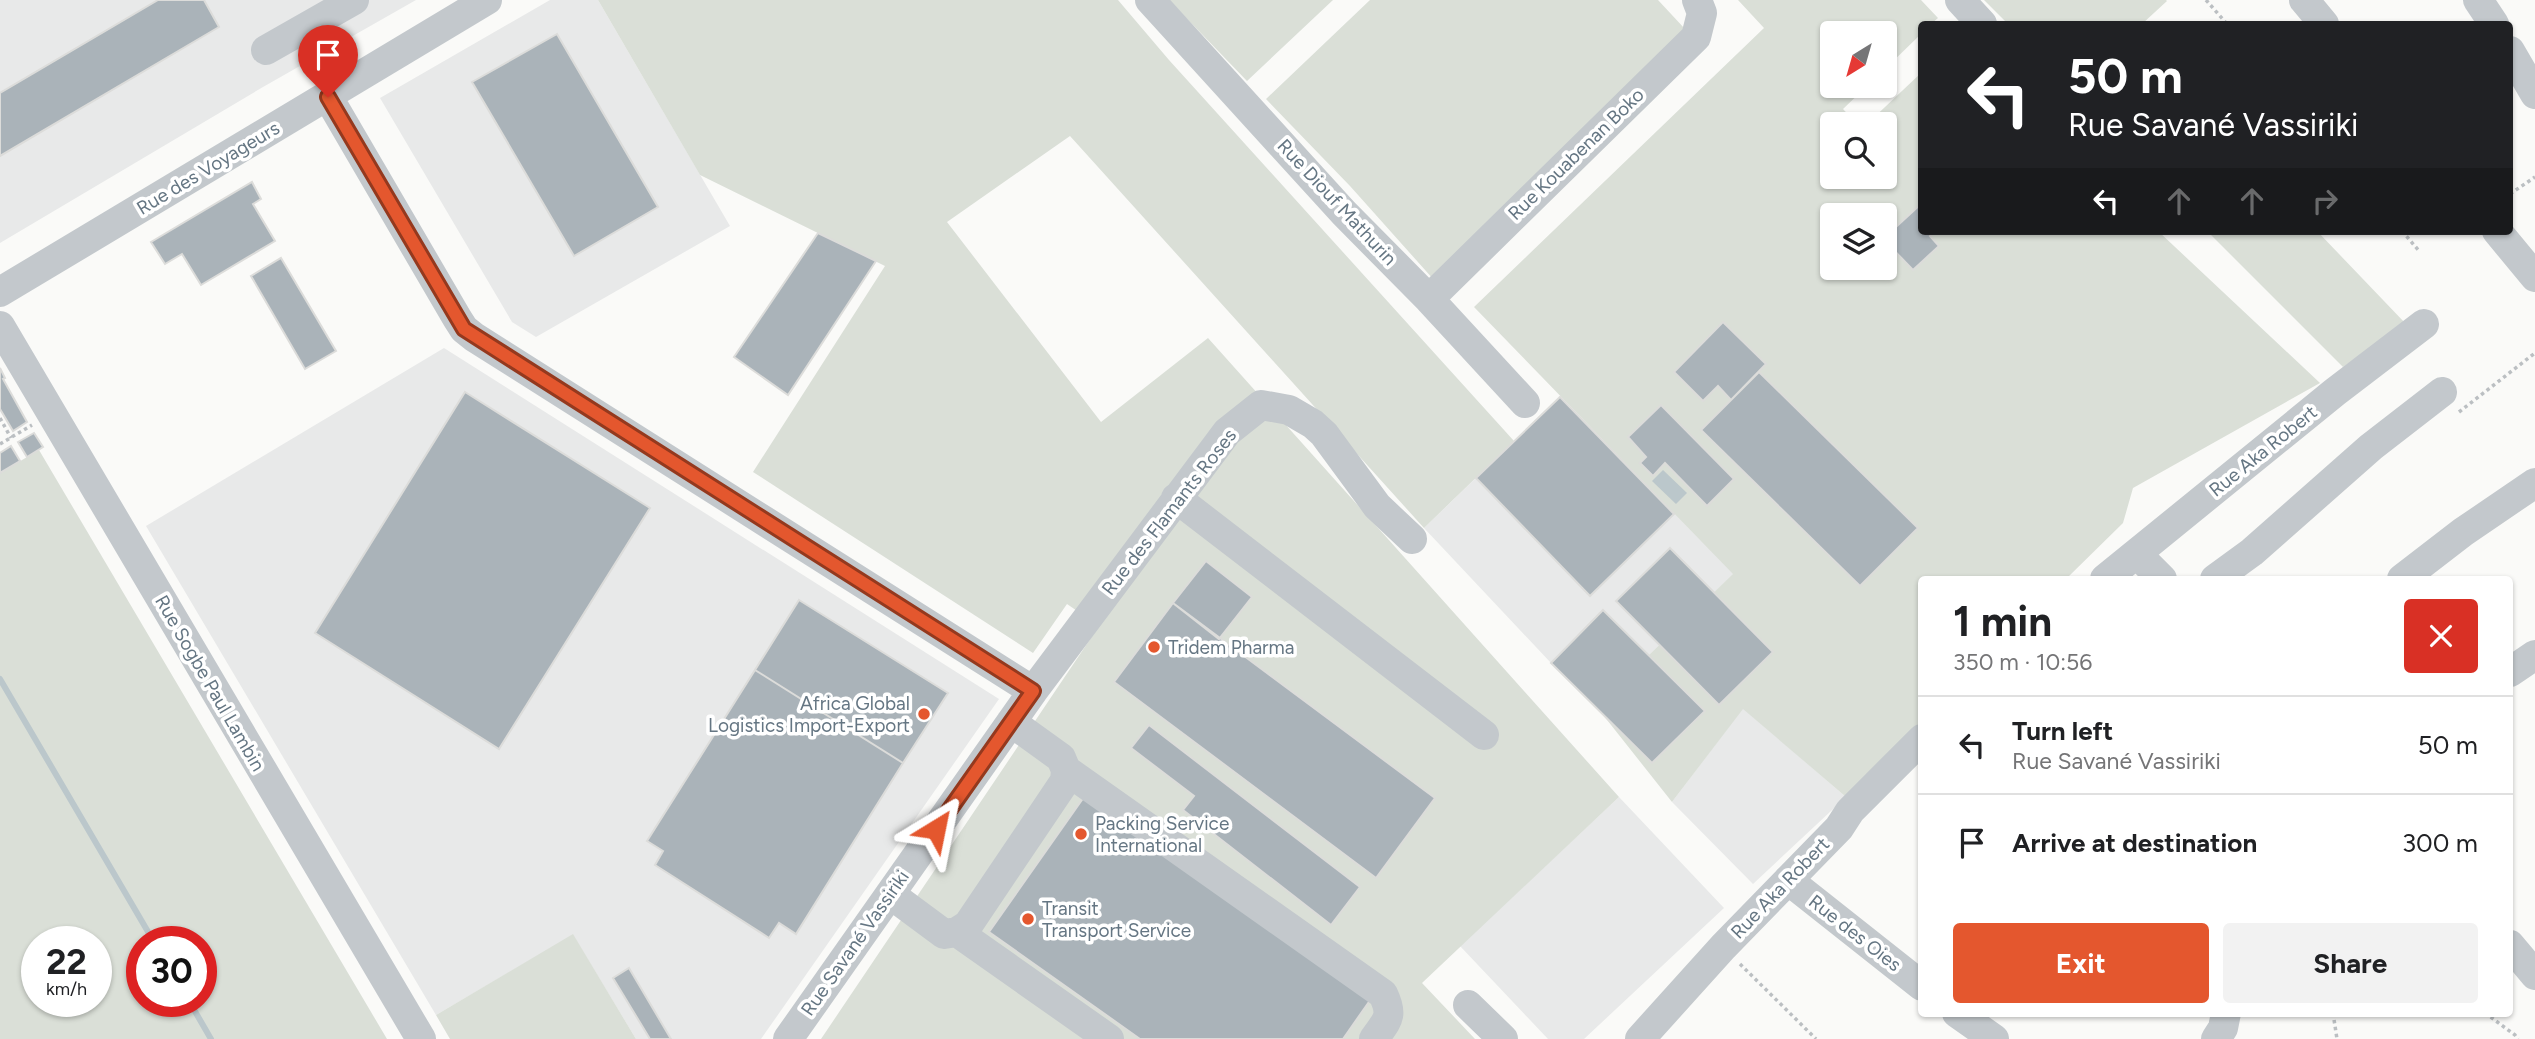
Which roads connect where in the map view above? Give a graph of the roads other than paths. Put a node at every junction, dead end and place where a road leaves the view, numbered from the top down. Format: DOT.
graph roads {
  1 [pos="354,0"];
  2 [pos="487,0"];
  3 [pos="1150,0"];
  4 [pos="1697,0"];
  5 [pos="1959,0"];
  6 [pos="2304,0"];
  7 [pos="2478,0"];
  8 [pos="1979,21"];
  9 [pos="2322,21"];
  10 [pos="2492,21"];
  11 [pos="266,50"];
  12 [pos="328,97"];
  13 [pos="2500,235"];
  14 [pos="2535,277"];
  15 [pos="0,292"];
  16 [pos="1429,299"];
  17 [pos="2424,324"];
  18 [pos="0,326"];
  19 [pos="1525,403"];
  20 [pos="2448,404"];
  21 [pos="2535,483"];
  22 [pos="1176,498"];
  23 [pos="1412,539"];
  24 [pos="2137,554"];
  25 [pos="2109,576"];
  26 [pos="2159,576"];
  27 [pos="2219,576"];
  28 [pos="2406,576"];
  29 [pos="2535,655"];
  30 [pos="2513,670"];
  31 [pos="1033,691"];
  32 [pos="1011,722"];
  33 [pos="1484,735"];
  34 [pos="1918,743"];
  35 [pos="1066,770"];
  36 [pos="1788,880"];
  37 [pos="890,894"];
  38 [pos="957,932"];
  39 [pos="2513,949"];
  40 [pos="2535,975"];
  41 [pos="1918,983"];
  42 [pos="1468,1005"];
  43 [pos="1962,1017"];
  44 [pos="2225,1017"];
  45 [pos="421,1039"];
  46 [pos="788,1039"];
  47 [pos="1109,1039"];
  48 [pos="1374,1039"];
  49 [pos="1503,1039"];
  50 [pos="1640,1039"];
  51 [pos="1994,1039"];
  52 [pos="2216,1039"];
  1 -- 11 [label="street"];
  2 -- 12 [label="street, Rue des Voyageurs"];
  3 -- 16 [label="street, Rue Diouf Mathurin"];
  4 -- 16 [label="street, Rue Kouabenan Boko"];
  5 -- 8 [label="street"];
  6 -- 9 [label="street"];
  7 -- 10 [label="street"];
  12 -- 15 [label="street, Rue des Voyageurs"];
  12 -- 31 [label="street"];
  13 -- 14 [label="street"];
  16 -- 19 [label="street, Rue Diouf Mathurin"];
  17 -- 24 [label="street, Rue Aka Robert"];
  18 -- 45 [label="street, Rue Sogbe Paul Lambin"];
  20 -- 27 [label="street"];
  21 -- 28 [label="street"];
  22 -- 23 [label="street, Rue des Flamants Roses"];
  22 -- 31 [label="street, Rue des Flamants Roses"];
  22 -- 33 [label="street"];
  24 -- 25 [label="street, Rue Aka Robert"];
  24 -- 26 [label="street"];
  29 -- 30 [label="street"];
  31 -- 32 [label="street, Rue Savané Vassiriki"];
  32 -- 35 [label="street"];
  32 -- 37 [label="street, Rue Savané Vassiriki"];
  34 -- 36 [label="street, Rue Aka Robert"];
  35 -- 38 [label="street"];
  35 -- 48 [label="street"];
  36 -- 41 [label="street, Rue des Oies"];
  36 -- 50 [label="street, Rue Aka Robert"];
  37 -- 38 [label="street"];
  37 -- 46 [label="street, Rue Savané Vassiriki"];
  38 -- 47 [label="street"];
  39 -- 40 [label="street"];
  42 -- 49 [label="street"];
  43 -- 51 [label="street"];
  44 -- 52 [label="street"];
}
